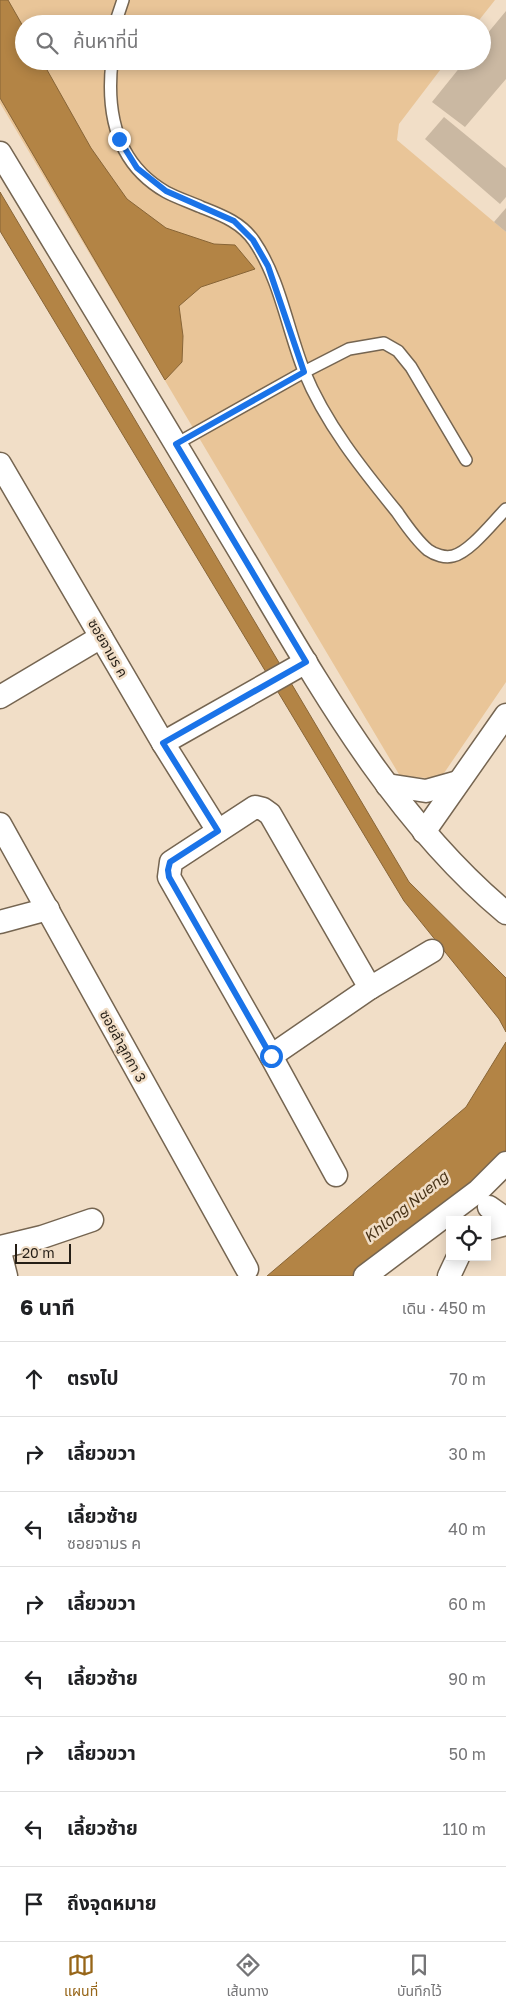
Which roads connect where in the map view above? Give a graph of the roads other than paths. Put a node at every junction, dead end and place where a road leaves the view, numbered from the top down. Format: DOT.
graph roads {
  1 [pos="122,1"];
  2 [pos="118,15"];
  3 [pos="112,70"];
  4 [pos="0,153"];
  5 [pos="304,372"];
  6 [pos="176,444"];
  7 [pos="466,460"];
  8 [pos="0,464"];
  9 [pos="506,509"];
  10 [pos="101,637"];
  11 [pos="290,672"];
  12 [pos="0,697"];
  13 [pos="506,715"];
  14 [pos="163,743"];
  15 [pos="458,782"];
  16 [pos="387,785"];
  17 [pos="0,824"];
  18 [pos="218,831"];
  19 [pos="424,832"];
  20 [pos="48,910"];
  21 [pos="506,913"];
  22 [pos="0,922"];
  23 [pos="432,951"];
  24 [pos="370,988"];
  25 [pos="271,1056"];
  26 [pos="506,1163"];
  27 [pos="336,1175"];
  28 [pos="92,1220"];
  29 [pos="506,1224"];
  30 [pos="491,1229"];
  31 [pos="0,1247"];
  32 [pos="0,1252"];
  33 [pos="456,1261"];
  34 [pos="246,1269"];
  35 [pos="6,1276"];
  36 [pos="365,1276"];
  37 [pos="449,1276"];
  1 -- 2 [label="lane"];
  3 -- 5 [label="lane"];
  4 -- 6 [label="street"];
  5 -- 6 [label="lane"];
  5 -- 7 [label="lane"];
  5 -- 9 [label="lane"];
  6 -- 11 [label="street"];
  8 -- 10 [label="street, ซอยจามร ค"];
  10 -- 12 [label="street"];
  10 -- 14 [label="street, ซอยจามร ค"];
  11 -- 14 [label="street"];
  11 -- 16 [label="street"];
  13 -- 15 [label="street"];
  14 -- 18 [label="street, ซอยจามร ค"];
  15 -- 16 [label="street"];
  15 -- 19 [label="street"];
  16 -- 19 [label="street"];
  17 -- 20 [label="street, ซอยลำลูกกา 3"];
  18 -- 24 [label="street"];
  18 -- 25 [label="street"];
  19 -- 21 [label="street"];
  20 -- 22 [label="street"];
  20 -- 34 [label="street, ซอยลำลูกกา 3"];
  23 -- 24 [label="street"];
  24 -- 25 [label="street"];
  25 -- 27 [label="street"];
  26 -- 36 [label="street"];
  28 -- 31 [label="street"];
  29 -- 30 [label="street"];
  32 -- 35 [label="street"];
  33 -- 37 [label="street"];
}
